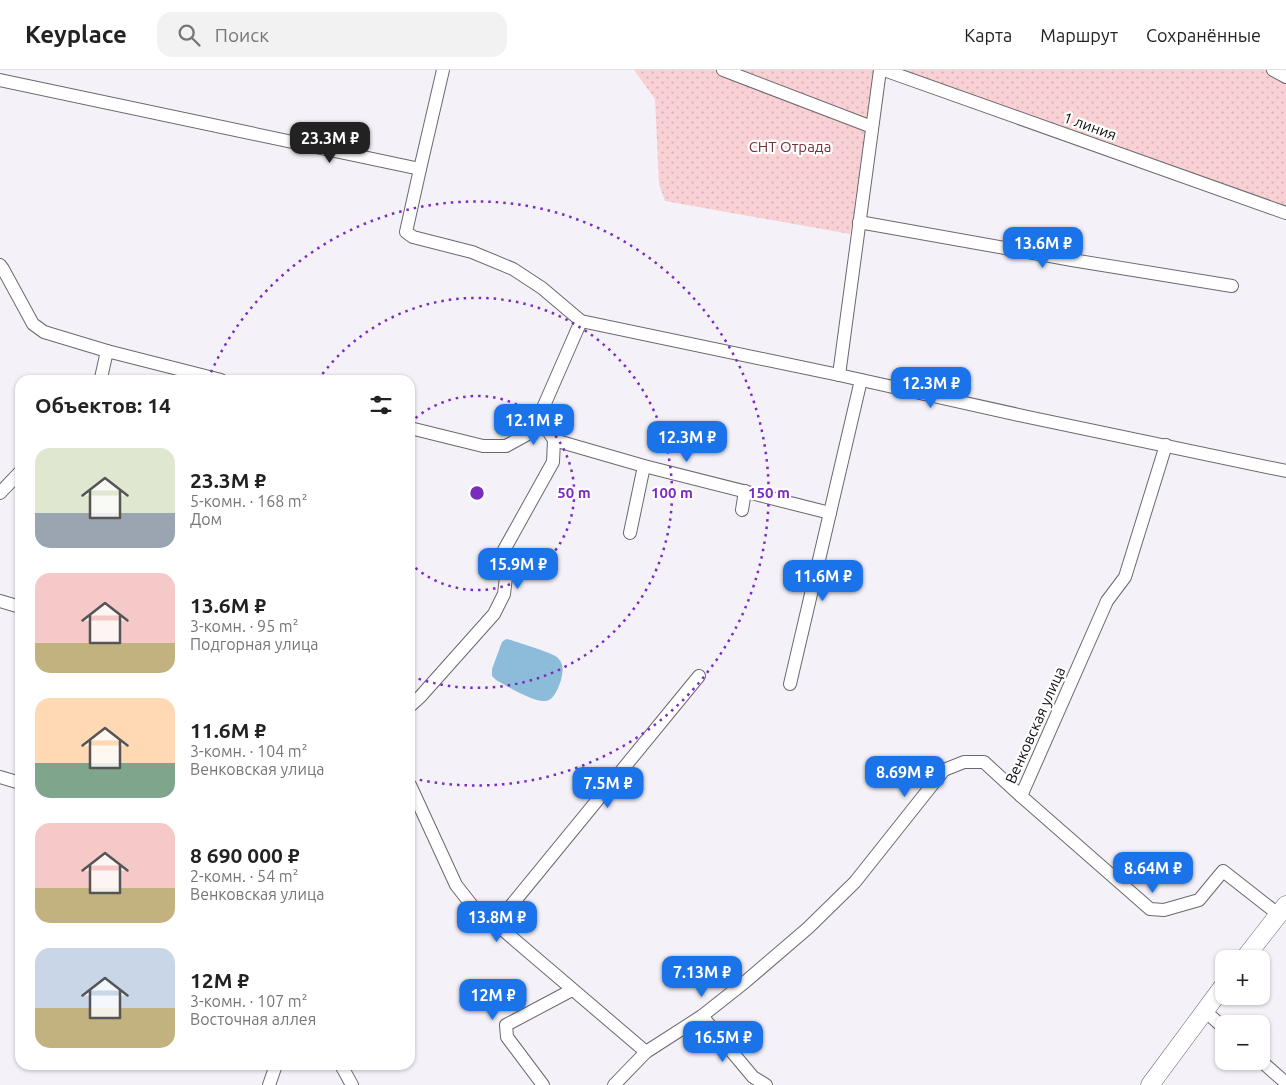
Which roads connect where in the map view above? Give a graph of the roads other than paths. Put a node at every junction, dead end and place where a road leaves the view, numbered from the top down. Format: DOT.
graph roads {
  1 [pos="443,70"];
  2 [pos="723,70"];
  3 [pos="882,70"];
  4 [pos="1273,70"];
  5 [pos="1286,76"];
  6 [pos="0,80"];
  7 [pos="872,127"];
  8 [pos="420,168"];
  9 [pos="1286,213"];
  10 [pos="859,222"];
  11 [pos="0,265"];
  12 [pos="1232,286"];
  13 [pos="581,321"];
  14 [pos="107,352"];
  15 [pos="102,375"];
  16 [pos="200,375"];
  17 [pos="839,375"];
  18 [pos="861,380"];
  19 [pos="539,416"];
  20 [pos="415,429"];
  21 [pos="554,440"];
  22 [pos="1166,445"];
  23 [pos="644,466"];
  24 [pos="1286,471"];
  25 [pos="15,477"];
  26 [pos="745,491"];
  27 [pos="0,493"];
  28 [pos="742,510"];
  29 [pos="830,513"];
  30 [pos="630,533"];
  31 [pos="0,601"];
  32 [pos="15,606"];
  33 [pos="699,676"];
  34 [pos="790,684"];
  35 [pos="415,702"];
  36 [pos="0,777"];
  37 [pos="15,782"];
  38 [pos="415,796"];
  39 [pos="1021,796"];
  40 [pos="1282,910"];
  41 [pos="496,924"];
  42 [pos="1251,950"];
  43 [pos="572,990"];
  44 [pos="1215,997"];
  45 [pos="1205,1011"];
  46 [pos="702,1016"];
  47 [pos="1215,1020"];
  48 [pos="646,1052"];
  49 [pos="1270,1069"];
  50 [pos="274,1070"];
  51 [pos="344,1070"];
  52 [pos="1286,1083"];
  53 [pos="269,1085"];
  54 [pos="352,1085"];
  55 [pos="543,1085"];
  56 [pos="614,1085"];
  57 [pos="766,1085"];
  58 [pos="1150,1085"];
  1 -- 8 [label="street"];
  2 -- 7 [label="street"];
  3 -- 7 [label="street"];
  3 -- 9 [label="street, 1 линия"];
  4 -- 5 [label="street"];
  6 -- 8 [label="street"];
  7 -- 10 [label="street"];
  8 -- 13 [label="street"];
  10 -- 12 [label="street"];
  10 -- 17 [label="street"];
  11 -- 14 [label="street"];
  13 -- 17 [label="street"];
  13 -- 19 [label="street"];
  14 -- 15 [label="street"];
  14 -- 16 [label="street"];
  17 -- 18 [label="street"];
  18 -- 22 [label="street"];
  18 -- 29 [label="street"];
  19 -- 20 [label="street"];
  19 -- 21 [label="street"];
  21 -- 23 [label="street"];
  21 -- 35 [label="street"];
  22 -- 24 [label="street"];
  22 -- 39 [label="street, Венковская улица"];
  23 -- 26 [label="street"];
  23 -- 30 [label="street"];
  25 -- 27 [label="street"];
  26 -- 28 [label="street"];
  26 -- 29 [label="street"];
  29 -- 34 [label="street"];
  31 -- 32 [label="street"];
  33 -- 41 [label="street"];
  36 -- 37 [label="street"];
  38 -- 41 [label="street"];
  39 -- 40 [label="street, Венковская улица"];
  39 -- 46 [label="street"];
  40 -- 42 [label="main road"];
  41 -- 43 [label="street"];
  43 -- 48 [label="street"];
  43 -- 55 [label="street"];
  44 -- 45 [label="main road"];
  45 -- 47 [label="street"];
  45 -- 58 [label="main road"];
  46 -- 48 [label="street"];
  46 -- 57 [label="street"];
  48 -- 56 [label="street"];
  49 -- 52 [label="street"];
  50 -- 53 [label="street"];
  51 -- 54 [label="street"];
}
